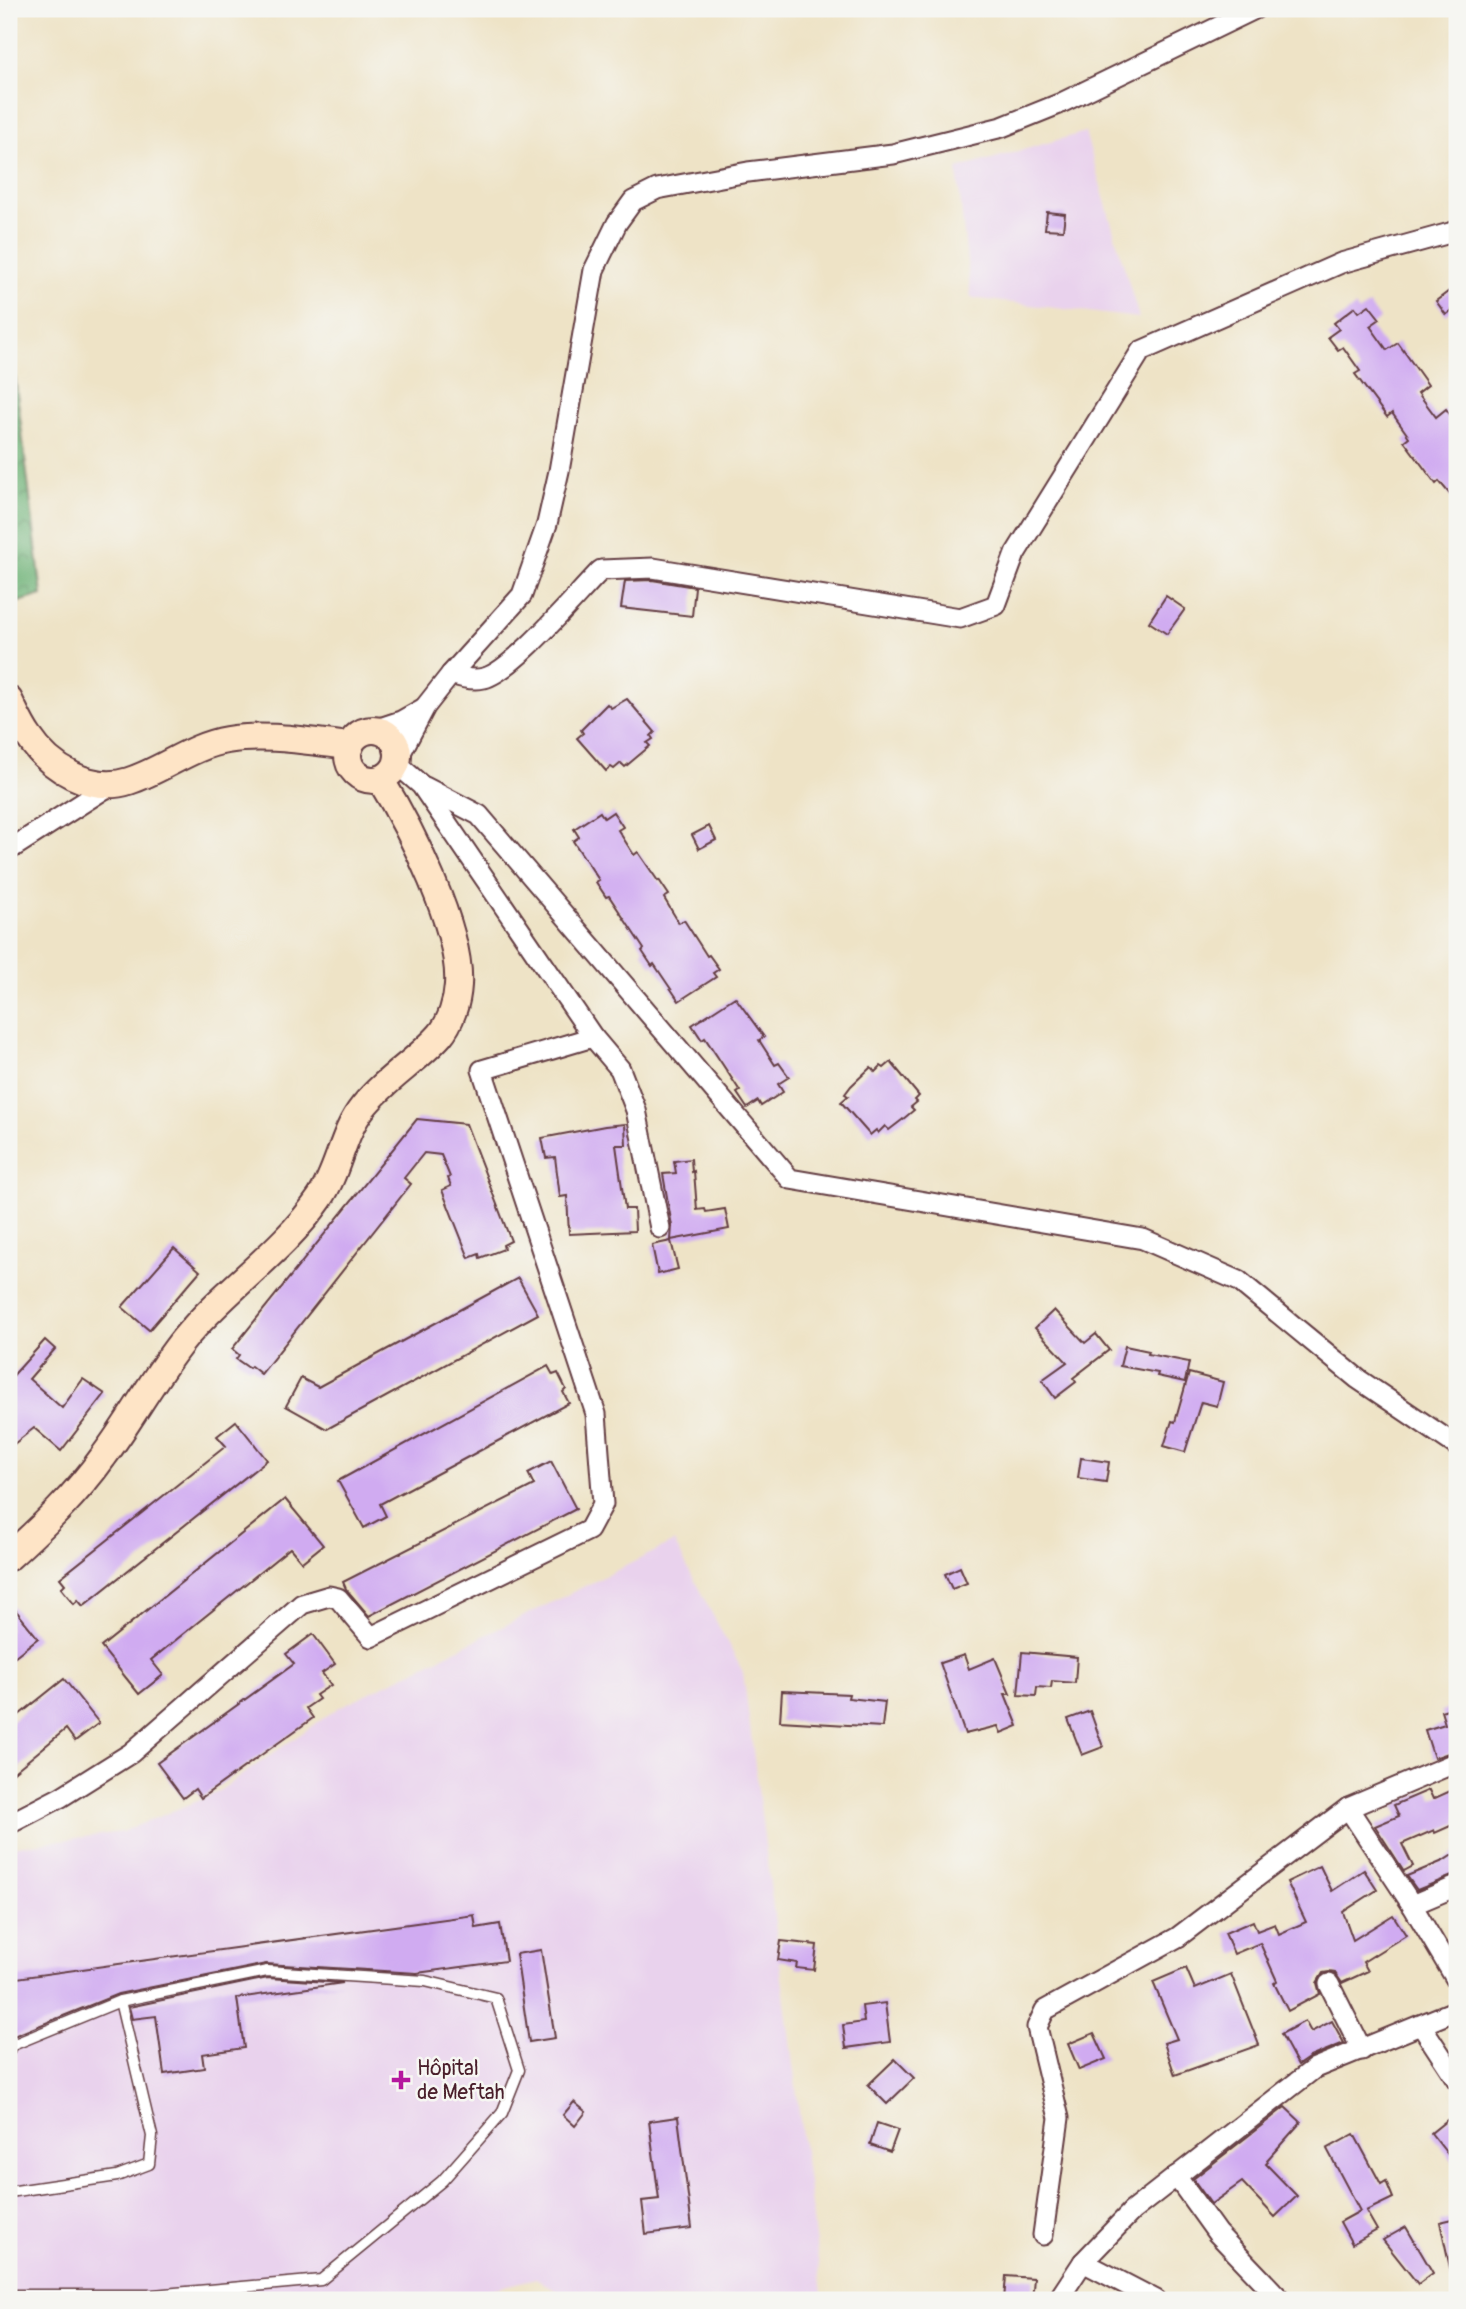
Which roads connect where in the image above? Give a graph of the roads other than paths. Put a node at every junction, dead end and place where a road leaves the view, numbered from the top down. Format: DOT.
graph roads {
  1 [pos="1255,9"];
  2 [pos="1457,231"];
  3 [pos="451,674"];
  4 [pos="9,699"];
  5 [pos="425,707"];
  6 [pos="374,730"];
  7 [pos="350,746"];
  8 [pos="391,767"];
  9 [pos="422,785"];
  10 [pos="108,786"];
  11 [pos="9,850"];
  12 [pos="593,1037"];
  13 [pos="660,1228"];
  14 [pos="1457,1446"];
  15 [pos="9,1557"];
  16 [pos="1457,1762"];
  17 [pos="1348,1808"];
  18 [pos="9,1824"];
  19 [pos="1457,1886"];
  20 [pos="1412,1905"];
  21 [pos="1457,1981"];
  22 [pos="1329,1984"];
  23 [pos="120,2001"];
  24 [pos="1457,2010"];
  25 [pos="1421,2025"];
  26 [pos="1362,2050"];
  27 [pos="9,2051"];
  28 [pos="1457,2080"];
  29 [pos="1176,2176"];
  30 [pos="9,2192"];
  31 [pos="1043,2235"];
  32 [pos="1083,2262"];
  33 [pos="9,2295"];
  34 [pos="1058,2300"];
  35 [pos="1156,2300"];
  36 [pos="1281,2300"];
  1 -- 3 [label="street"];
  2 -- 3 [label="street"];
  3 -- 5 [label="street"];
  4 -- 10 [label="main road"];
  5 -- 6 [label="street"];
  5 -- 8 [label="street"];
  6 -- 7 [label="main road"];
  6 -- 8 [label="main road"];
  7 -- 8 [label="main road"];
  7 -- 10 [label="main road"];
  8 -- 9 [label="street"];
  8 -- 15 [label="main road"];
  9 -- 12 [label="street"];
  9 -- 14 [label="street"];
  10 -- 11 [label="street"];
  12 -- 13 [label="street"];
  12 -- 18 [label="street"];
  16 -- 17 [label="street"];
  17 -- 20 [label="street"];
  17 -- 31 [label="street"];
  19 -- 20 [label="street"];
  20 -- 21 [label="street"];
  22 -- 26 [label="street"];
  23 -- 27 [label="lane"];
  23 -- 30 [label="lane"];
  23 -- 33 [label="lane"];
  24 -- 25 [label="street"];
  25 -- 26 [label="street"];
  25 -- 28 [label="street"];
  26 -- 29 [label="street"];
  29 -- 32 [label="street"];
  29 -- 36 [label="street"];
  32 -- 34 [label="street"];
  32 -- 35 [label="street"];
}
